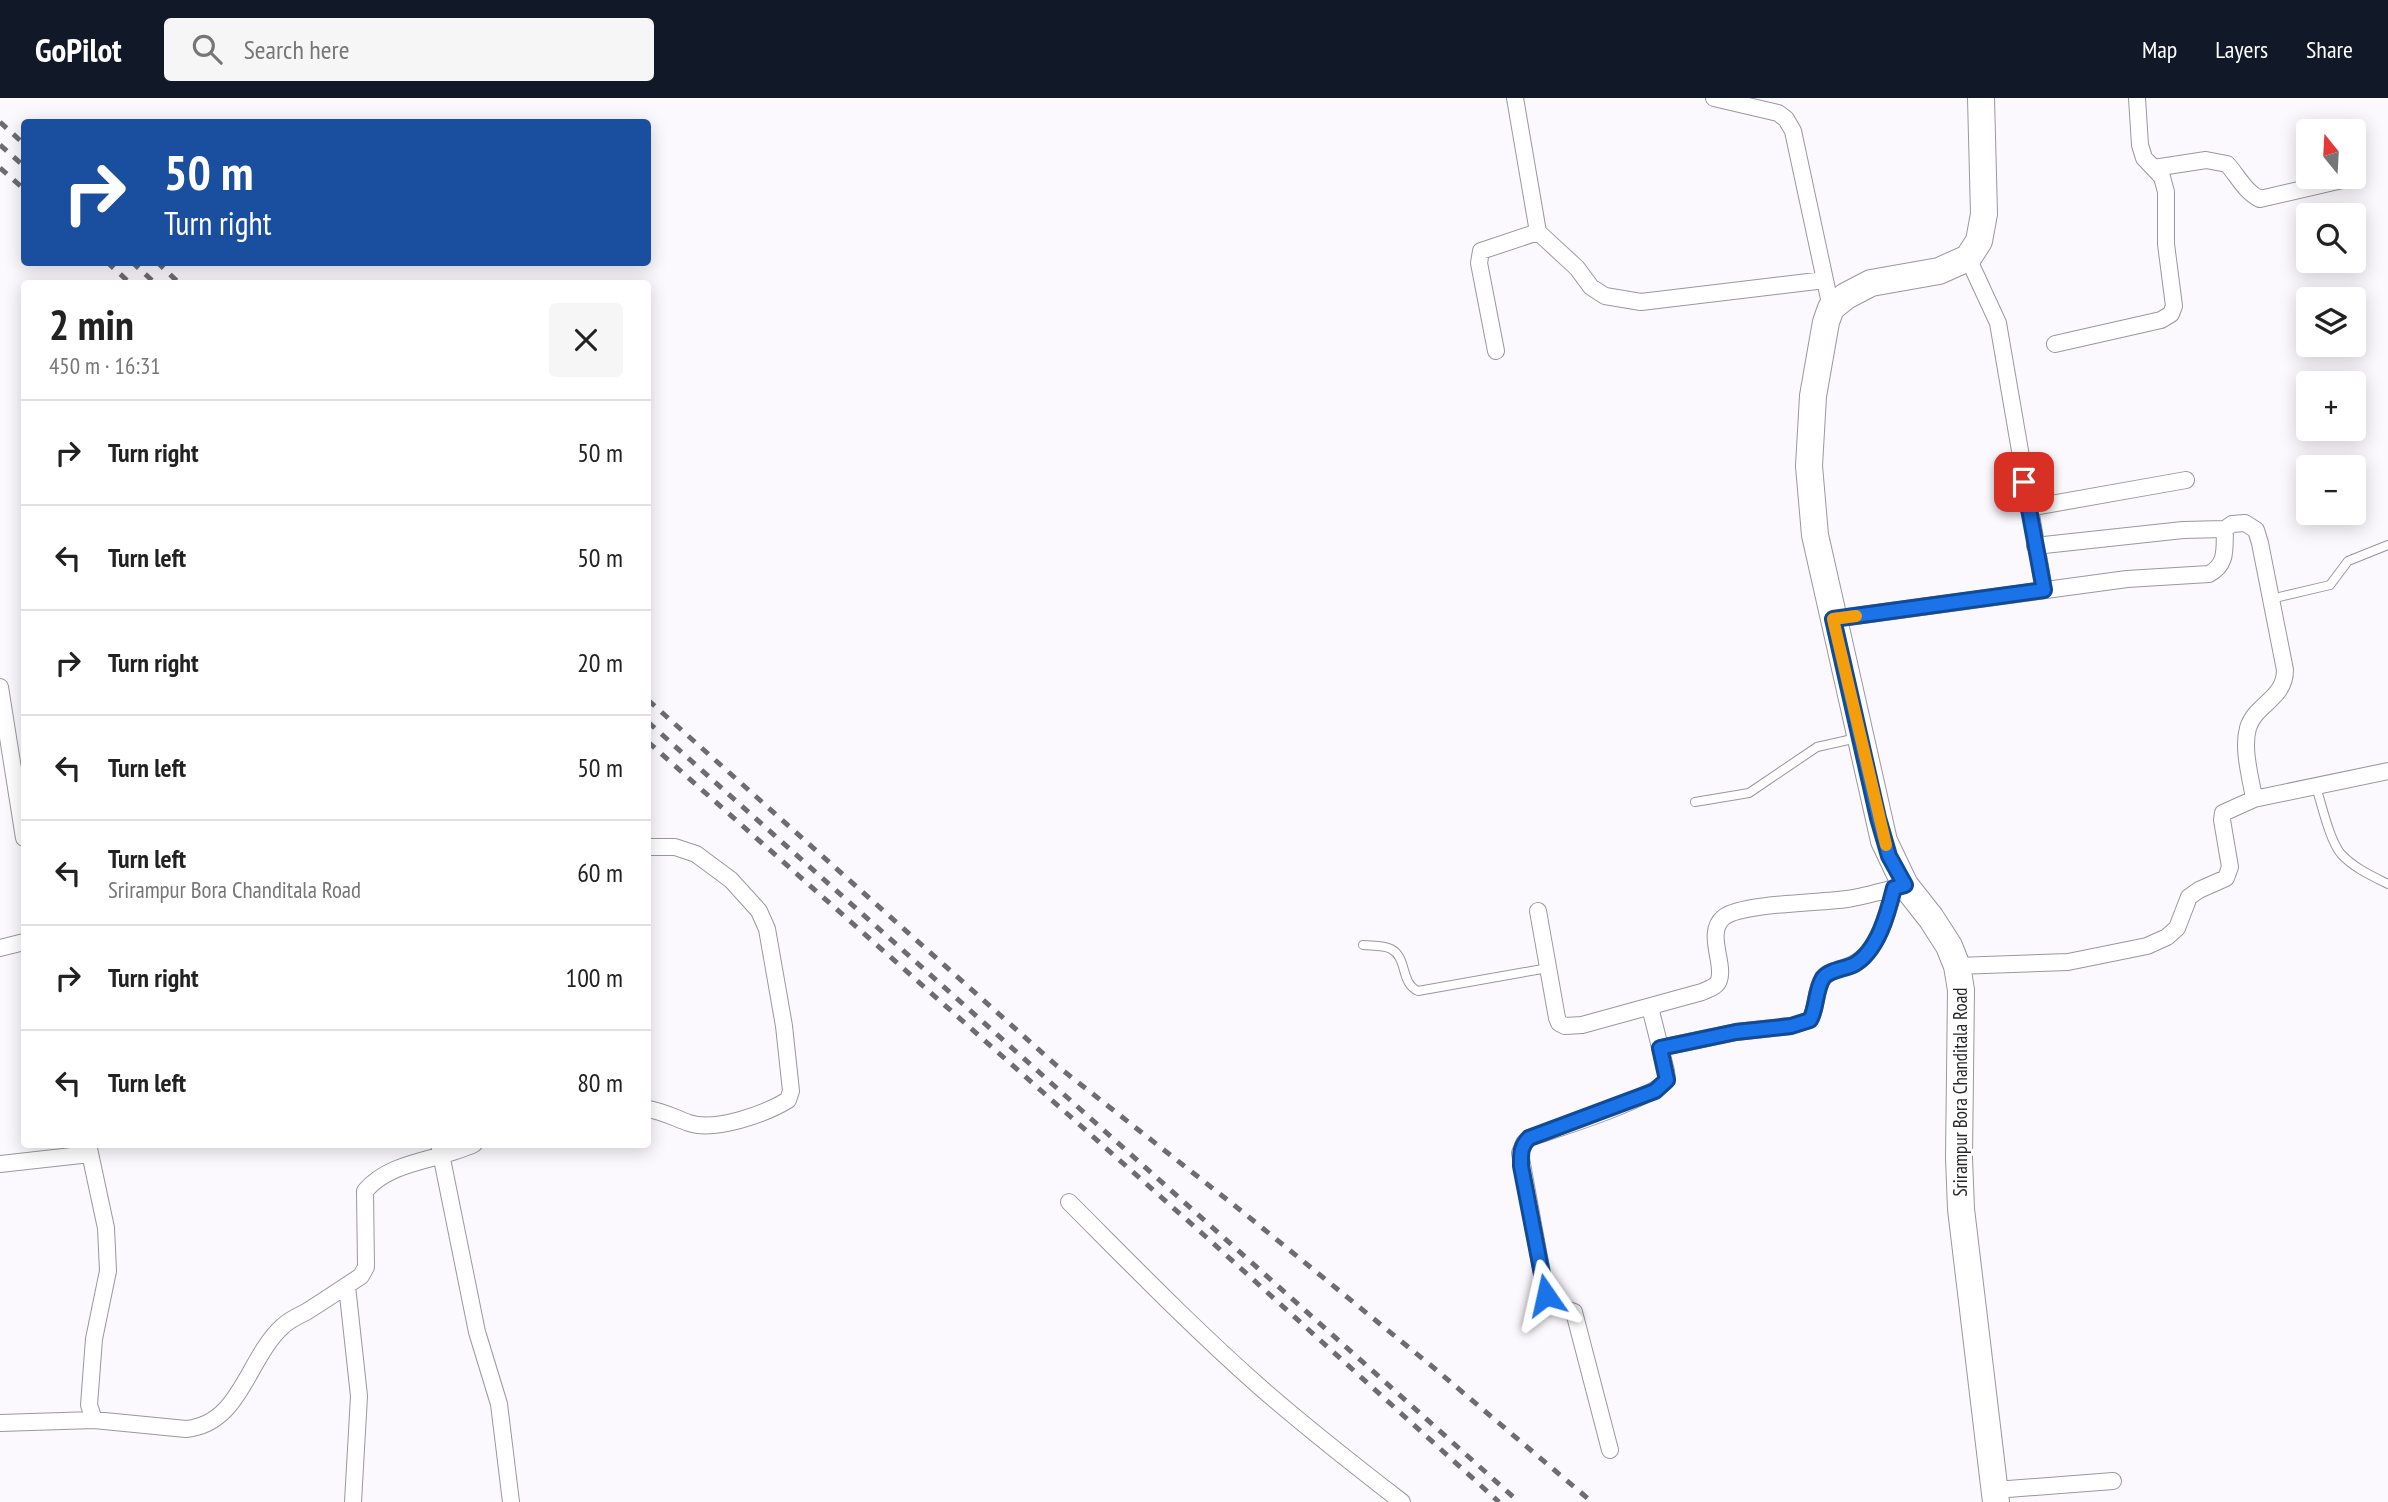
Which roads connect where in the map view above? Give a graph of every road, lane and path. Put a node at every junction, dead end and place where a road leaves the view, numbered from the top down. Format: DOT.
graph roads {
  1 [pos="1515,98"];
  2 [pos="1714,98"];
  3 [pos="1981,98"];
  4 [pos="2137,98"];
  5 [pos="2154,168"];
  6 [pos="2303,189"];
  7 [pos="1538,232"];
  8 [pos="1968,258"];
  9 [pos="1825,280"];
  10 [pos="1831,308"];
  11 [pos="2055,344"];
  12 [pos="1496,351"];
  13 [pos="2186,480"];
  14 [pos="2028,508"];
  15 [pos="2225,529"];
  16 [pos="2388,545"];
  17 [pos="2035,546"];
  18 [pos="2044,590"];
  19 [pos="2271,599"];
  20 [pos="1833,619"];
  21 [pos="0,690"];
  22 [pos="1860,737"];
  23 [pos="2388,771"];
  24 [pos="21,787"];
  25 [pos="2316,787"];
  26 [pos="2254,799"];
  27 [pos="1695,802"];
  28 [pos="651,847"];
  29 [pos="2388,884"];
  30 [pos="1900,886"];
  31 [pos="1538,911"];
  32 [pos="21,943"];
  33 [pos="1363,945"];
  34 [pos="0,948"];
  35 [pos="1956,966"];
  36 [pos="1548,968"];
  37 [pos="1650,1007"];
  38 [pos="1660,1048"];
  39 [pos="651,1109"];
  40 [pos="89,1149"];
  41 [pos="439,1150"];
  42 [pos="0,1164"];
  43 [pos="1069,1202"];
  44 [pos="347,1286"];
  45 [pos="94,1420"];
  46 [pos="0,1423"];
  47 [pos="1611,1450"];
  48 [pos="2113,1481"];
  49 [pos="1996,1496"];
  50 [pos="353,1502"];
  51 [pos="511,1502"];
  52 [pos="1402,1502"];
  1 -- 7 [label="street"];
  2 -- 9 [label="street"];
  3 -- 8 [label="main road"];
  4 -- 5 [label="street"];
  5 -- 6 [label="street"];
  5 -- 11 [label="street"];
  7 -- 9 [label="street"];
  7 -- 12 [label="street"];
  8 -- 10 [label="main road"];
  8 -- 14 [label="street"];
  9 -- 10 [label="street"];
  10 -- 20 [label="main road, Srirampur Bora Chanditala Road"];
  13 -- 14 [label="street"];
  14 -- 17 [label="street"];
  15 -- 17 [label="street"];
  15 -- 18 [label="street"];
  15 -- 19 [label="street"];
  16 -- 19 [label="lane"];
  17 -- 18 [label="street"];
  18 -- 20 [label="street"];
  19 -- 26 [label="street"];
  20 -- 22 [label="main road, Srirampur Bora Chanditala Road"];
  21 -- 24 [label="street"];
  22 -- 27 [label="lane"];
  22 -- 30 [label="main road, Srirampur Bora Chanditala Road"];
  23 -- 25 [label="street"];
  25 -- 26 [label="street"];
  25 -- 29 [label="lane"];
  26 -- 35 [label="street"];
  28 -- 39 [label="street"];
  30 -- 35 [label="main road, Srirampur Bora Chanditala Road"];
  30 -- 37 [label="street"];
  30 -- 38 [label="street"];
  31 -- 36 [label="street"];
  32 -- 34 [label="street"];
  33 -- 36 [label="lane"];
  35 -- 49 [label="main road, Srirampur Bora Chanditala Road"];
  36 -- 37 [label="street"];
  37 -- 38 [label="street"];
  38 -- 47 [label="street"];
  40 -- 42 [label="street"];
  40 -- 45 [label="street"];
  41 -- 44 [label="street"];
  41 -- 51 [label="street"];
  43 -- 52 [label="street"];
  44 -- 45 [label="street"];
  44 -- 50 [label="street"];
  45 -- 46 [label="street"];
  48 -- 49 [label="street"];
}
